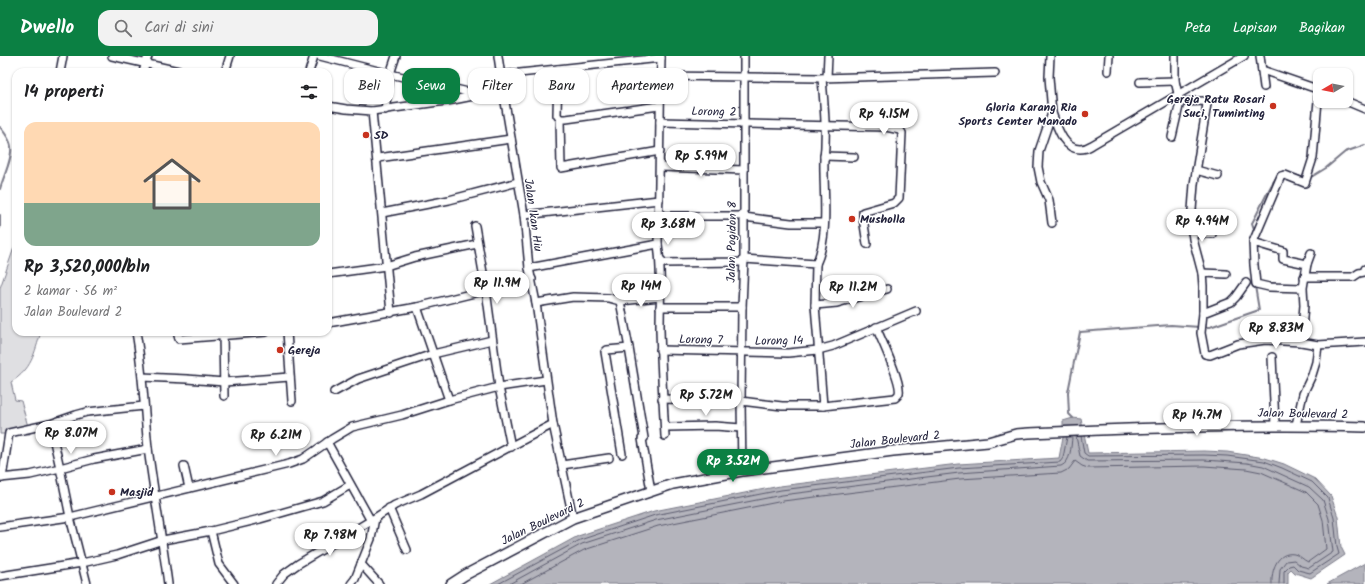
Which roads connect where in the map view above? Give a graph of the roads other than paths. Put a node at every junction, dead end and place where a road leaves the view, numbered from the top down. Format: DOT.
graph roads {
  1 [pos="63,56"];
  2 [pos="112,56"];
  3 [pos="230,56"];
  4 [pos="314,56"];
  5 [pos="320,56"];
  6 [pos="396,56"];
  7 [pos="498,56"];
  8 [pos="744,56"];
  9 [pos="828,56"];
  10 [pos="1050,56"];
  11 [pos="1109,56"];
  12 [pos="1175,56"];
  13 [pos="1244,56"];
  14 [pos="1260,56"];
  15 [pos="661,57"];
  16 [pos="147,60"];
  17 [pos="61,68"];
  18 [pos="171,68"];
  19 [pos="226,68"];
  20 [pos="310,68"];
  21 [pos="367,68"];
  22 [pos="392,68"];
  23 [pos="499,68"];
  24 [pos="558,68"];
  25 [pos="661,68"];
  26 [pos="1262,70"];
  27 [pos="1108,71"];
  28 [pos="995,73"];
  29 [pos="394,75"];
  30 [pos="688,77"];
  31 [pos="744,78"];
  32 [pos="825,78"];
  33 [pos="1175,81"];
  34 [pos="1140,82"];
  35 [pos="1264,87"];
  36 [pos="1313,88"];
  37 [pos="468,92"];
  38 [pos="468,96"];
  39 [pos="1180,102"];
  40 [pos="1353,103"];
  41 [pos="386,104"];
  42 [pos="505,104"];
  43 [pos="557,104"];
  44 [pos="660,106"];
  45 [pos="332,107"];
  46 [pos="1317,108"];
  47 [pos="1365,109"];
  48 [pos="385,110"];
  49 [pos="372,111"];
  50 [pos="1052,113"];
  51 [pos="560,119"];
  52 [pos="660,122"];
  53 [pos="744,123"];
  54 [pos="825,126"];
  55 [pos="1172,137"];
  56 [pos="511,140"];
  57 [pos="660,151"];
  58 [pos="824,156"];
  59 [pos="854,157"];
  60 [pos="378,158"];
  61 [pos="660,167"];
  62 [pos="744,170"];
  63 [pos="1196,170"];
  64 [pos="1218,176"];
  65 [pos="518,182"];
  66 [pos="659,200"];
  67 [pos="382,213"];
  68 [pos="659,213"];
  69 [pos="524,215"];
  70 [pos="744,215"];
  71 [pos="824,223"];
  72 [pos="1052,224"];
  73 [pos="475,226"];
  74 [pos="1192,233"];
  75 [pos="1212,234"];
  76 [pos="1253,242"];
  77 [pos="477,244"];
  78 [pos="658,244"];
  79 [pos="867,244"];
  80 [pos="1310,253"];
  81 [pos="660,259"];
  82 [pos="744,259"];
  83 [pos="816,264"];
  84 [pos="1307,264"];
  85 [pos="386,266"];
  86 [pos="529,268"];
  87 [pos="1365,269"];
  88 [pos="332,273"];
  89 [pos="1202,273"];
  90 [pos="1226,274"];
  91 [pos="1304,277"];
  92 [pos="532,279"];
  93 [pos="1246,283"];
  94 [pos="1303,288"];
  95 [pos="887,289"];
  96 [pos="486,290"];
  97 [pos="660,297"];
  98 [pos="620,301"];
  99 [pos="536,303"];
  100 [pos="815,305"];
  101 [pos="417,307"];
  102 [pos="660,307"];
  103 [pos="742,307"];
  104 [pos="916,311"];
  105 [pos="391,313"];
  106 [pos="1202,316"];
  107 [pos="332,322"];
  108 [pos="876,327"];
  109 [pos="137,336"];
  110 [pos="178,336"];
  111 [pos="208,336"];
  112 [pos="223,336"];
  113 [pos="287,336"];
  114 [pos="492,340"];
  115 [pos="1301,342"];
  116 [pos="1365,342"];
  117 [pos="1318,345"];
  118 [pos="629,348"];
  119 [pos="660,350"];
  120 [pos="818,350"];
  121 [pos="741,352"];
  122 [pos="432,354"];
  123 [pos="1272,357"];
  124 [pos="142,377"];
  125 [pos="290,377"];
  126 [pos="546,380"];
  127 [pos="224,382"];
  128 [pos="499,387"];
  129 [pos="334,392"];
  130 [pos="224,396"];
  131 [pos="449,400"];
  132 [pos="662,400"];
  133 [pos="292,401"];
  134 [pos="740,401"];
  135 [pos="144,406"];
  136 [pos="823,406"];
  137 [pos="50,424"];
  138 [pos="553,424"];
  139 [pos="665,424"];
  140 [pos="1275,425"];
  141 [pos="1296,425"];
  142 [pos="1365,427"];
  143 [pos="740,428"];
  144 [pos="665,436"];
  145 [pos="327,442"];
  146 [pos="511,448"];
  147 [pos="148,449"];
  148 [pos="622,454"];
  149 [pos="609,458"];
  150 [pos="562,465"];
  151 [pos="184,466"];
  152 [pos="60,468"];
  153 [pos="742,471"];
  154 [pos="1,478"];
  155 [pos="350,485"];
  156 [pos="189,488"];
  157 [pos="651,491"];
  158 [pos="156,496"];
  159 [pos="389,508"];
  160 [pos="70,516"];
  161 [pos="574,518"];
  162 [pos="373,520"];
  163 [pos="0,527"];
  164 [pos="211,531"];
  165 [pos="163,540"];
  166 [pos="407,550"];
  167 [pos="82,563"];
  168 [pos="361,564"];
  169 [pos="0,576"];
  170 [pos="278,583"];
  171 [pos="87,584"];
  172 [pos="168,584"];
  173 [pos="234,584"];
  174 [pos="351,584"];
  175 [pos="378,584"];
  176 [pos="451,584"];
  1 -- 17 [label="street"];
  2 -- 16 [label="street"];
  3 -- 19 [label="street"];
  4 -- 20 [label="street"];
  5 -- 21 [label="street"];
  6 -- 22 [label="street"];
  7 -- 23 [label="street, Jalan Ikan Hiu"];
  8 -- 31 [label="street, Jalan Pogidon 8"];
  9 -- 32 [label="street"];
  10 -- 50 [label="street"];
  11 -- 27 [label="street"];
  12 -- 33 [label="street"];
  13 -- 50 [label="street"];
  14 -- 26 [label="street"];
  15 -- 24 [label="street"];
  15 -- 25 [label="street"];
  16 -- 18 [label="street"];
  26 -- 35 [label="street"];
  26 -- 36 [label="street"];
  28 -- 32 [label="street"];
  29 -- 37 [label="street"];
  30 -- 31 [label="street"];
  31 -- 32 [label="street"];
  31 -- 53 [label="street, Jalan Pogidon 8"];
  32 -- 54 [label="street"];
  33 -- 34 [label="street"];
  33 -- 39 [label="street"];
  38 -- 48 [label="street"];
  39 -- 55 [label="street"];
  39 -- 63 [label="street"];
  40 -- 47 [label="street"];
  41 -- 48 [label="street"];
  42 -- 56 [label="street, Jalan Ikan Hiu"];
  43 -- 51 [label="street"];
  44 -- 51 [label="street"];
  44 -- 52 [label="street"];
  45 -- 49 [label="street"];
  46 -- 76 [label="street"];
  48 -- 49 [label="street"];
  49 -- 60 [label="street"];
  50 -- 72 [label="street"];
  51 -- 57 [label="street"];
  52 -- 53 [label="street, Lorong 2"];
  52 -- 57 [label="street"];
  53 -- 54 [label="street, Lorong 2"];
  53 -- 62 [label="street, Jalan Pogidon 8"];
  54 -- 58 [label="street"];
  54 -- 79 [label="street, Lorong 2"];
  56 -- 60 [label="street"];
  56 -- 65 [label="street, Jalan Ikan Hiu"];
  57 -- 61 [label="street"];
  58 -- 59 [label="street"];
  58 -- 71 [label="street"];
  60 -- 67 [label="street"];
  61 -- 62 [label="street"];
  61 -- 66 [label="street"];
  62 -- 70 [label="street, Jalan Pogidon 8"];
  63 -- 64 [label="street"];
  63 -- 74 [label="street"];
  65 -- 67 [label="street"];
  65 -- 69 [label="street, Jalan Ikan Hiu"];
  66 -- 68 [label="street"];
  66 -- 69 [label="street"];
  67 -- 85 [label="street"];
  68 -- 70 [label="street"];
  68 -- 78 [label="street"];
  69 -- 86 [label="street, Jalan Ikan Hiu"];
  70 -- 71 [label="street"];
  70 -- 82 [label="street, Jalan Pogidon 8"];
  71 -- 83 [label="street"];
  73 -- 77 [label="street"];
  74 -- 75 [label="street"];
  74 -- 89 [label="street"];
  76 -- 84 [label="street"];
  76 -- 94 [label="street"];
  77 -- 85 [label="street"];
  77 -- 96 [label="street"];
  78 -- 81 [label="street"];
  78 -- 86 [label="street"];
  80 -- 84 [label="street"];
  81 -- 82 [label="street"];
  81 -- 97 [label="street"];
  82 -- 83 [label="street"];
  82 -- 103 [label="street, Jalan Pogidon 8"];
  83 -- 100 [label="street"];
  84 -- 91 [label="street"];
  85 -- 88 [label="street"];
  85 -- 105 [label="street"];
  86 -- 92 [label="street, Jalan Ikan Hiu"];
  87 -- 91 [label="street"];
  89 -- 90 [label="street"];
  89 -- 106 [label="street"];
  91 -- 94 [label="street"];
  92 -- 96 [label="street"];
  92 -- 99 [label="street, Jalan Ikan Hiu"];
  93 -- 106 [label="street"];
  94 -- 115 [label="street"];
  95 -- 100 [label="street"];
  96 -- 101 [label="street"];
  96 -- 114 [label="street"];
  97 -- 98 [label="street"];
  97 -- 102 [label="street"];
  98 -- 99 [label="street"];
  98 -- 118 [label="street"];
  99 -- 126 [label="street, Jalan Ikan Hiu"];
  100 -- 120 [label="street"];
  101 -- 105 [label="street"];
  101 -- 122 [label="street"];
  102 -- 103 [label="street"];
  102 -- 119 [label="street"];
  103 -- 121 [label="street, Jalan Pogidon 8"];
  104 -- 108 [label="street, Lorong 14"];
  105 -- 107 [label="street"];
  106 -- 115 [label="street"];
  108 -- 120 [label="street, Lorong 14"];
  108 -- 136 [label="street"];
  109 -- 124 [label="street"];
  110 -- 111 [label="street"];
  112 -- 127 [label="street"];
  113 -- 125 [label="street"];
  114 -- 122 [label="street"];
  114 -- 128 [label="street"];
  115 -- 117 [label="street"];
  116 -- 117 [label="street"];
  117 -- 141 [label="street"];
  118 -- 148 [label="street"];
  118 -- 157 [label="street"];
  119 -- 121 [label="street, Lorong 7"];
  119 -- 132 [label="street"];
  120 -- 121 [label="street, Lorong 14"];
  120 -- 136 [label="street"];
  121 -- 134 [label="street, Jalan Pogidon 8"];
  122 -- 129 [label="street"];
  122 -- 131 [label="street"];
  123 -- 140 [label="street"];
  124 -- 127 [label="street"];
  124 -- 135 [label="street"];
  125 -- 127 [label="street"];
  125 -- 133 [label="street"];
  126 -- 128 [label="street"];
  126 -- 138 [label="street, Jalan Ikan Hiu"];
  127 -- 130 [label="street"];
  128 -- 131 [label="street"];
  128 -- 146 [label="street"];
  131 -- 145 [label="street"];
  132 -- 134 [label="street"];
  132 -- 139 [label="street"];
  134 -- 136 [label="street"];
  134 -- 143 [label="street, Jalan Pogidon 8"];
  135 -- 137 [label="street"];
  135 -- 147 [label="street"];
  137 -- 152 [label="street"];
  137 -- 154 [label="street"];
  138 -- 146 [label="street"];
  138 -- 150 [label="street, Jalan Ikan Hiu"];
  139 -- 143 [label="street"];
  139 -- 144 [label="street"];
  140 -- 141 [label="main road, Jalan Boulevard 2"];
  140 -- 153 [label="main road, Jalan Boulevard 2"];
  141 -- 142 [label="main road, Jalan Boulevard 2"];
  143 -- 153 [label="street, Jalan Pogidon 8"];
  145 -- 155 [label="street"];
  145 -- 156 [label="street"];
  146 -- 159 [label="street"];
  147 -- 152 [label="street"];
  147 -- 158 [label="street"];
  149 -- 150 [label="street"];
  150 -- 161 [label="street, Jalan Ikan Hiu"];
  151 -- 156 [label="street"];
  152 -- 154 [label="street"];
  152 -- 160 [label="street"];
  153 -- 157 [label="main road, Jalan Boulevard 2"];
  155 -- 162 [label="street"];
  155 -- 164 [label="street"];
  156 -- 158 [label="street"];
  157 -- 161 [label="main road, Jalan Boulevard 2"];
  158 -- 160 [label="street"];
  158 -- 165 [label="street"];
  159 -- 162 [label="street"];
  159 -- 166 [label="street"];
  160 -- 163 [label="street"];
  160 -- 167 [label="street"];
  161 -- 176 [label="main road, Jalan Boulevard 2"];
  162 -- 168 [label="street"];
  162 -- 170 [label="street"];
  164 -- 165 [label="street"];
  164 -- 173 [label="street"];
  165 -- 167 [label="street"];
  165 -- 172 [label="street"];
  167 -- 169 [label="street"];
  167 -- 171 [label="street"];
  168 -- 174 [label="street"];
  168 -- 175 [label="street"];
}
